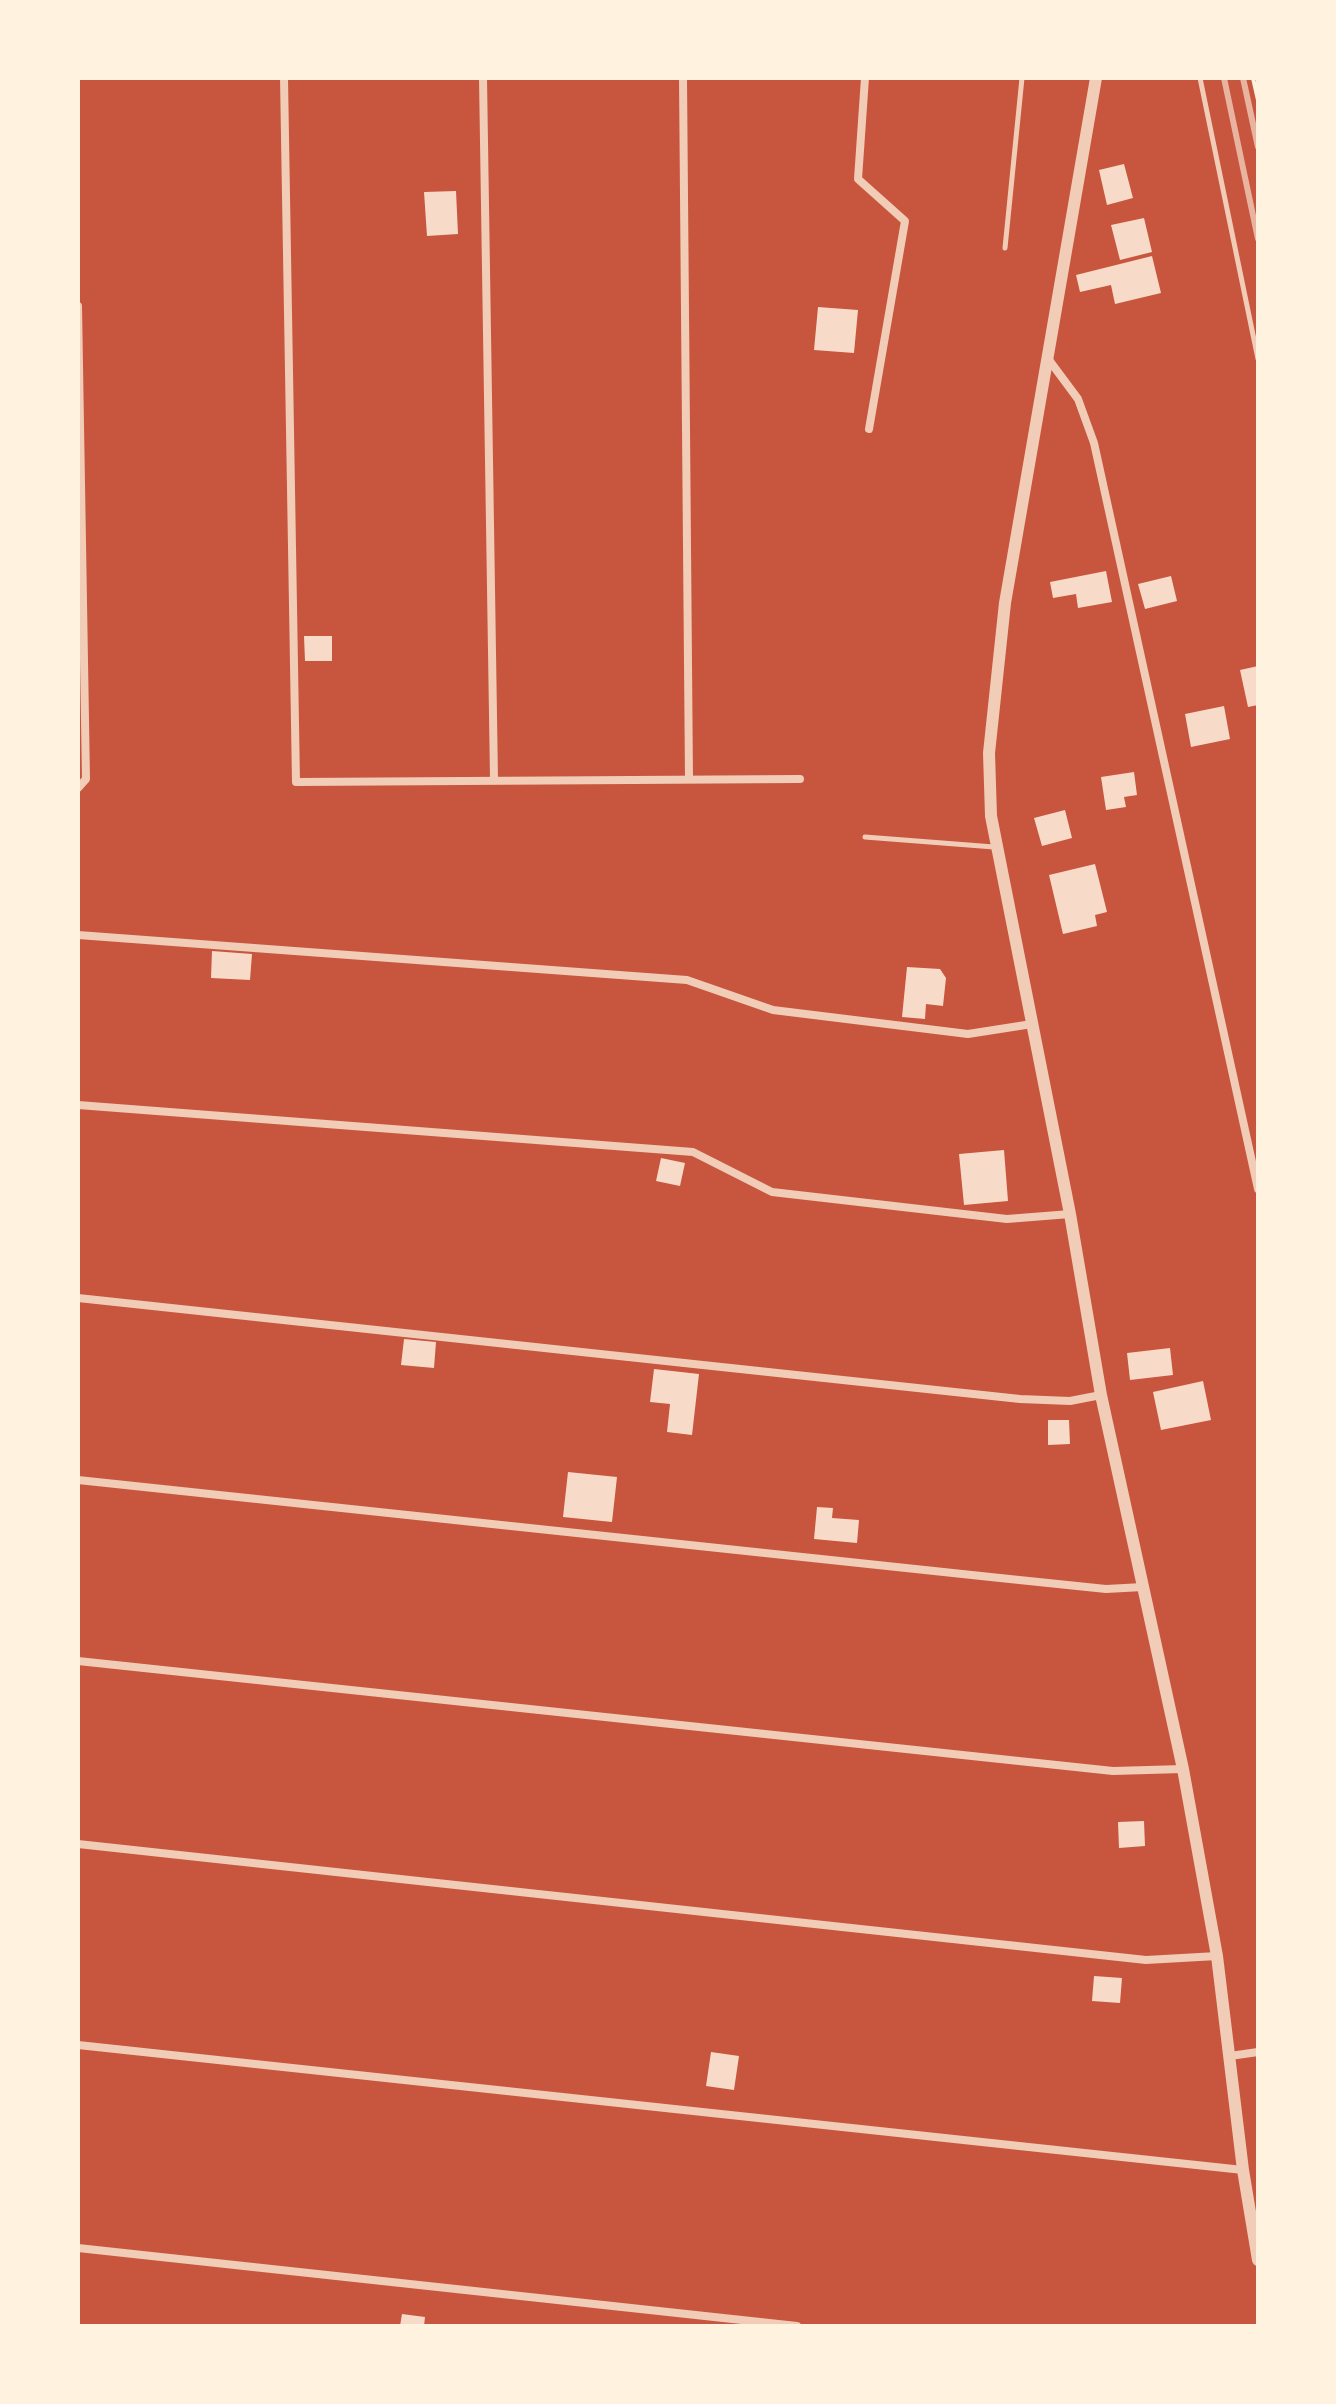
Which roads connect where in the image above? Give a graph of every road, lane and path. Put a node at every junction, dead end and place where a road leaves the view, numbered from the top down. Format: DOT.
graph roads {
  1 [pos="284,78"];
  2 [pos="483,78"];
  3 [pos="683,78"];
  4 [pos="865,78"];
  5 [pos="1022,78"];
  6 [pos="1096,78"];
  7 [pos="1200,78"];
  8 [pos="1253,78"];
  9 [pos="1258,100"];
  10 [pos="1005,248"];
  11 [pos="78,306"];
  12 [pos="1258,359"];
  13 [pos="1049,360"];
  14 [pos="869,429"];
  15 [pos="494,779"];
  16 [pos="689,779"];
  17 [pos="800,779"];
  18 [pos="78,788"];
  19 [pos="865,837"];
  20 [pos="995,847"];
  21 [pos="78,935"];
  22 [pos="1032,1024"];
  23 [pos="78,1105"];
  24 [pos="1258,1189"];
  25 [pos="1070,1214"];
  26 [pos="78,1298"];
  27 [pos="1101,1395"];
  28 [pos="78,1480"];
  29 [pos="1143,1587"];
  30 [pos="78,1661"];
  31 [pos="1183,1769"];
  32 [pos="78,1844"];
  33 [pos="1217,1956"];
  34 [pos="78,2045"];
  35 [pos="1258,2052"];
  36 [pos="1230,2056"];
  37 [pos="1243,2170"];
  38 [pos="78,2248"];
  39 [pos="1258,2260"];
  40 [pos="797,2326"];
  1 -- 15 [label="street"];
  2 -- 15 [label="street"];
  3 -- 16 [label="street"];
  4 -- 14 [label="street"];
  5 -- 10 [label="lane"];
  6 -- 13 [label="street"];
  7 -- 12 [label="lane"];
  8 -- 9 [label="path"];
  11 -- 18 [label="street"];
  13 -- 20 [label="street"];
  13 -- 24 [label="street"];
  15 -- 16 [label="street"];
  16 -- 17 [label="street"];
  19 -- 20 [label="lane"];
  20 -- 22 [label="street"];
  21 -- 22 [label="street"];
  22 -- 25 [label="street"];
  23 -- 25 [label="street"];
  25 -- 27 [label="street"];
  26 -- 27 [label="street"];
  27 -- 29 [label="street"];
  28 -- 29 [label="street"];
  29 -- 31 [label="street"];
  30 -- 31 [label="street"];
  31 -- 33 [label="street"];
  32 -- 33 [label="street"];
  33 -- 36 [label="street"];
  34 -- 37 [label="street"];
  35 -- 36 [label="street"];
  36 -- 37 [label="street"];
  37 -- 39 [label="street"];
  38 -- 40 [label="street"];
}
